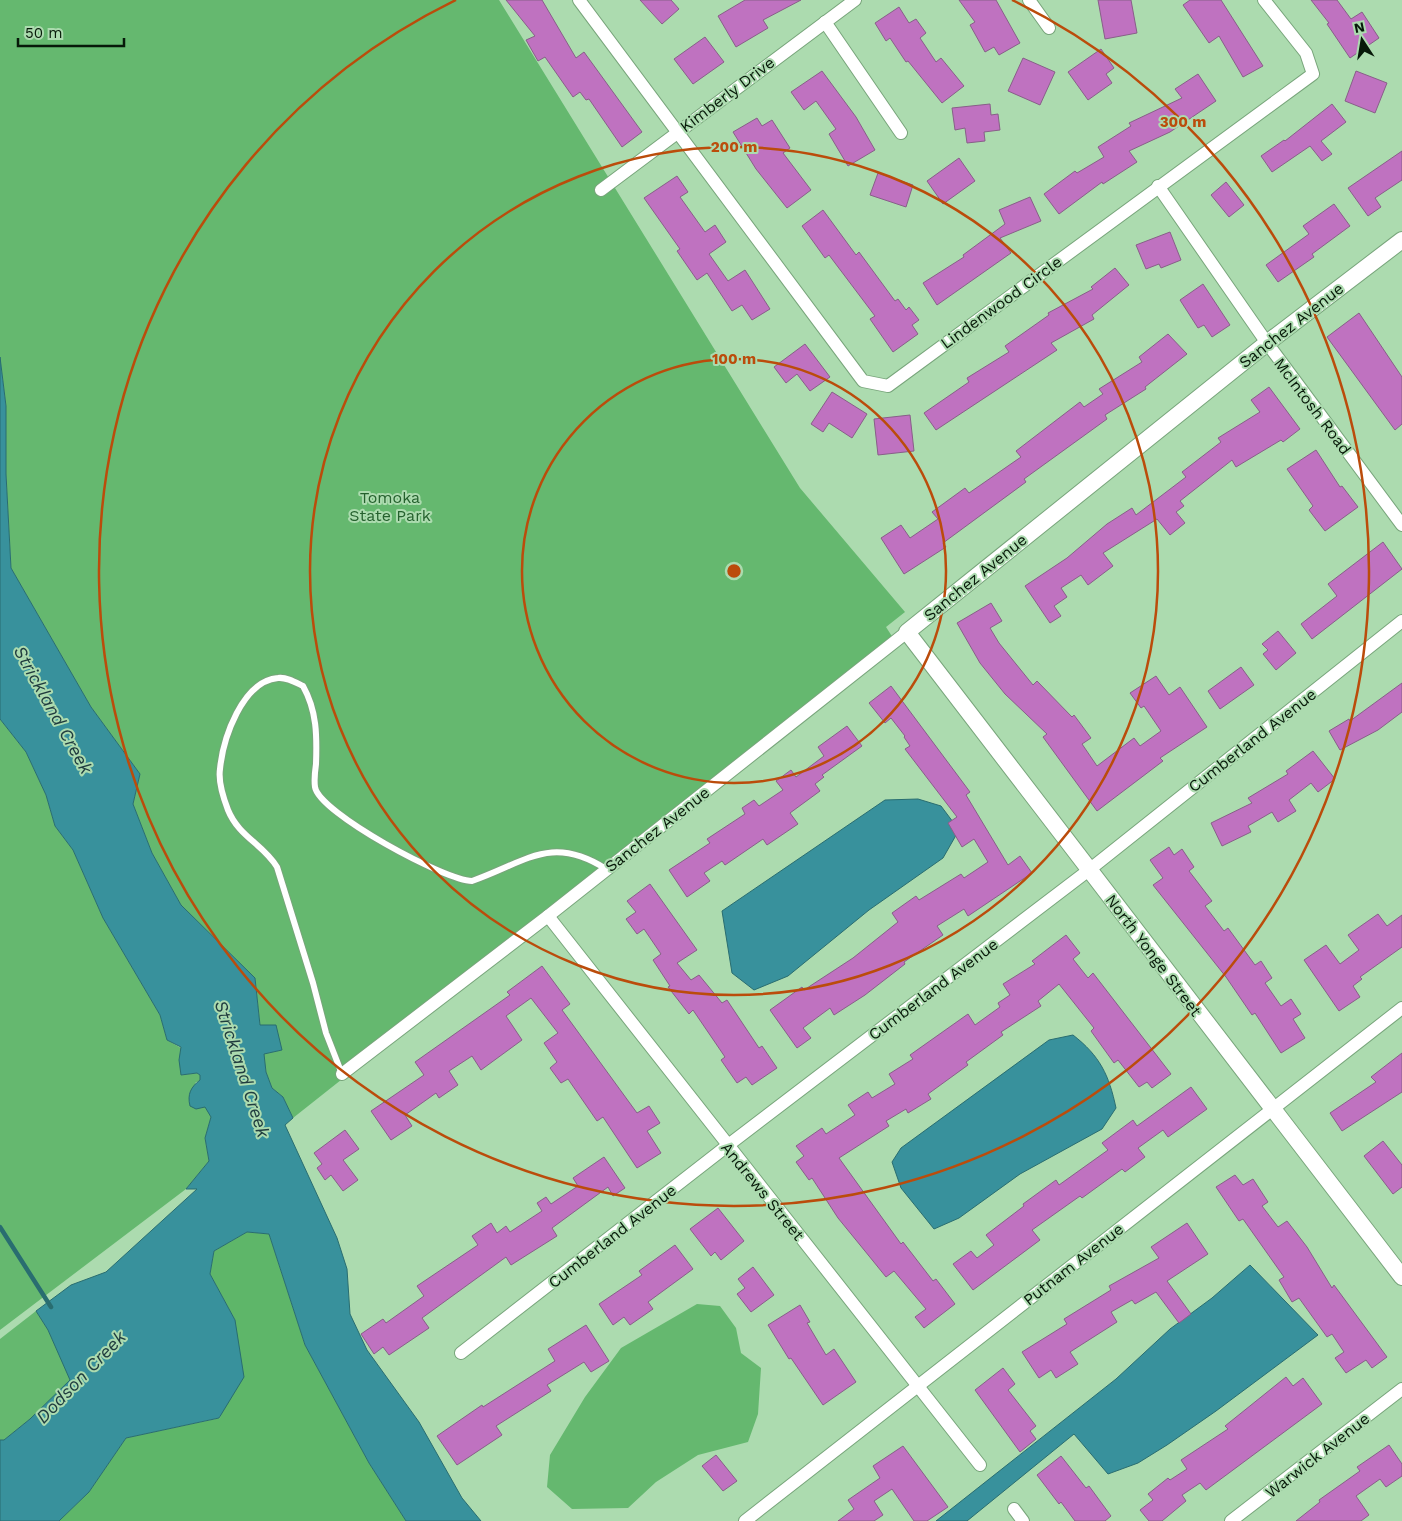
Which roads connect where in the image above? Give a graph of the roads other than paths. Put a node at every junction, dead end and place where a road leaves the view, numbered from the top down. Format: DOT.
graph roads {
  1 [pos="579,0"];
  2 [pos="855,0"];
  3 [pos="1029,0"];
  4 [pos="1264,0"];
  5 [pos="825,22"];
  6 [pos="1049,28"];
  7 [pos="677,132"];
  8 [pos="901,133"];
  9 [pos="1158,186"];
  10 [pos="600,190"];
  11 [pos="1402,240"];
  12 [pos="1267,343"];
  13 [pos="1402,525"];
  14 [pos="1402,622"];
  15 [pos="907,632"];
  16 [pos="606,869"];
  17 [pos="1089,870"];
  18 [pos="548,916"];
  19 [pos="1402,1008"];
  20 [pos="342,1074"];
  21 [pos="1273,1109"];
  22 [pos="727,1146"];
  23 [pos="1402,1277"];
  24 [pos="461,1353"];
  25 [pos="918,1384"];
  26 [pos="1402,1389"];
  27 [pos="980,1465"];
  28 [pos="1014,1509"];
  29 [pos="745,1521"];
  30 [pos="1023,1521"];
  31 [pos="1231,1521"];
  1 -- 7 [label="street, Lindenwood Circle"];
  2 -- 5 [label="street, Kimberly Drive"];
  3 -- 6 [label="street"];
  4 -- 9 [label="street, Lindenwood Circle"];
  5 -- 7 [label="street, Kimberly Drive"];
  5 -- 8 [label="street"];
  7 -- 9 [label="street, Lindenwood Circle"];
  7 -- 10 [label="street, Kimberly Drive"];
  9 -- 12 [label="street, McIntosh Road"];
  11 -- 12 [label="street, Sanchez Avenue"];
  12 -- 13 [label="street, McIntosh Road"];
  12 -- 15 [label="street, Sanchez Avenue"];
  14 -- 17 [label="street, Cumberland Avenue"];
  15 -- 16 [label="street, Sanchez Avenue"];
  15 -- 17 [label="street, North Yonge Street"];
  16 -- 18 [label="street, Sanchez Avenue"];
  16 -- 20 [label="lane"];
  17 -- 21 [label="street, North Yonge Street"];
  17 -- 22 [label="street, Cumberland Avenue"];
  18 -- 20 [label="street, Sanchez Avenue"];
  18 -- 22 [label="street, Andrews Street"];
  19 -- 21 [label="street, Putnam Avenue"];
  21 -- 23 [label="street, North Yonge Street"];
  21 -- 25 [label="street, Putnam Avenue"];
  22 -- 24 [label="street, Cumberland Avenue"];
  22 -- 25 [label="street, Andrews Street"];
  25 -- 27 [label="street, Andrews Street"];
  25 -- 29 [label="street, Putnam Avenue"];
  26 -- 31 [label="street, Warwick Avenue"];
  28 -- 30 [label="street"];
}
